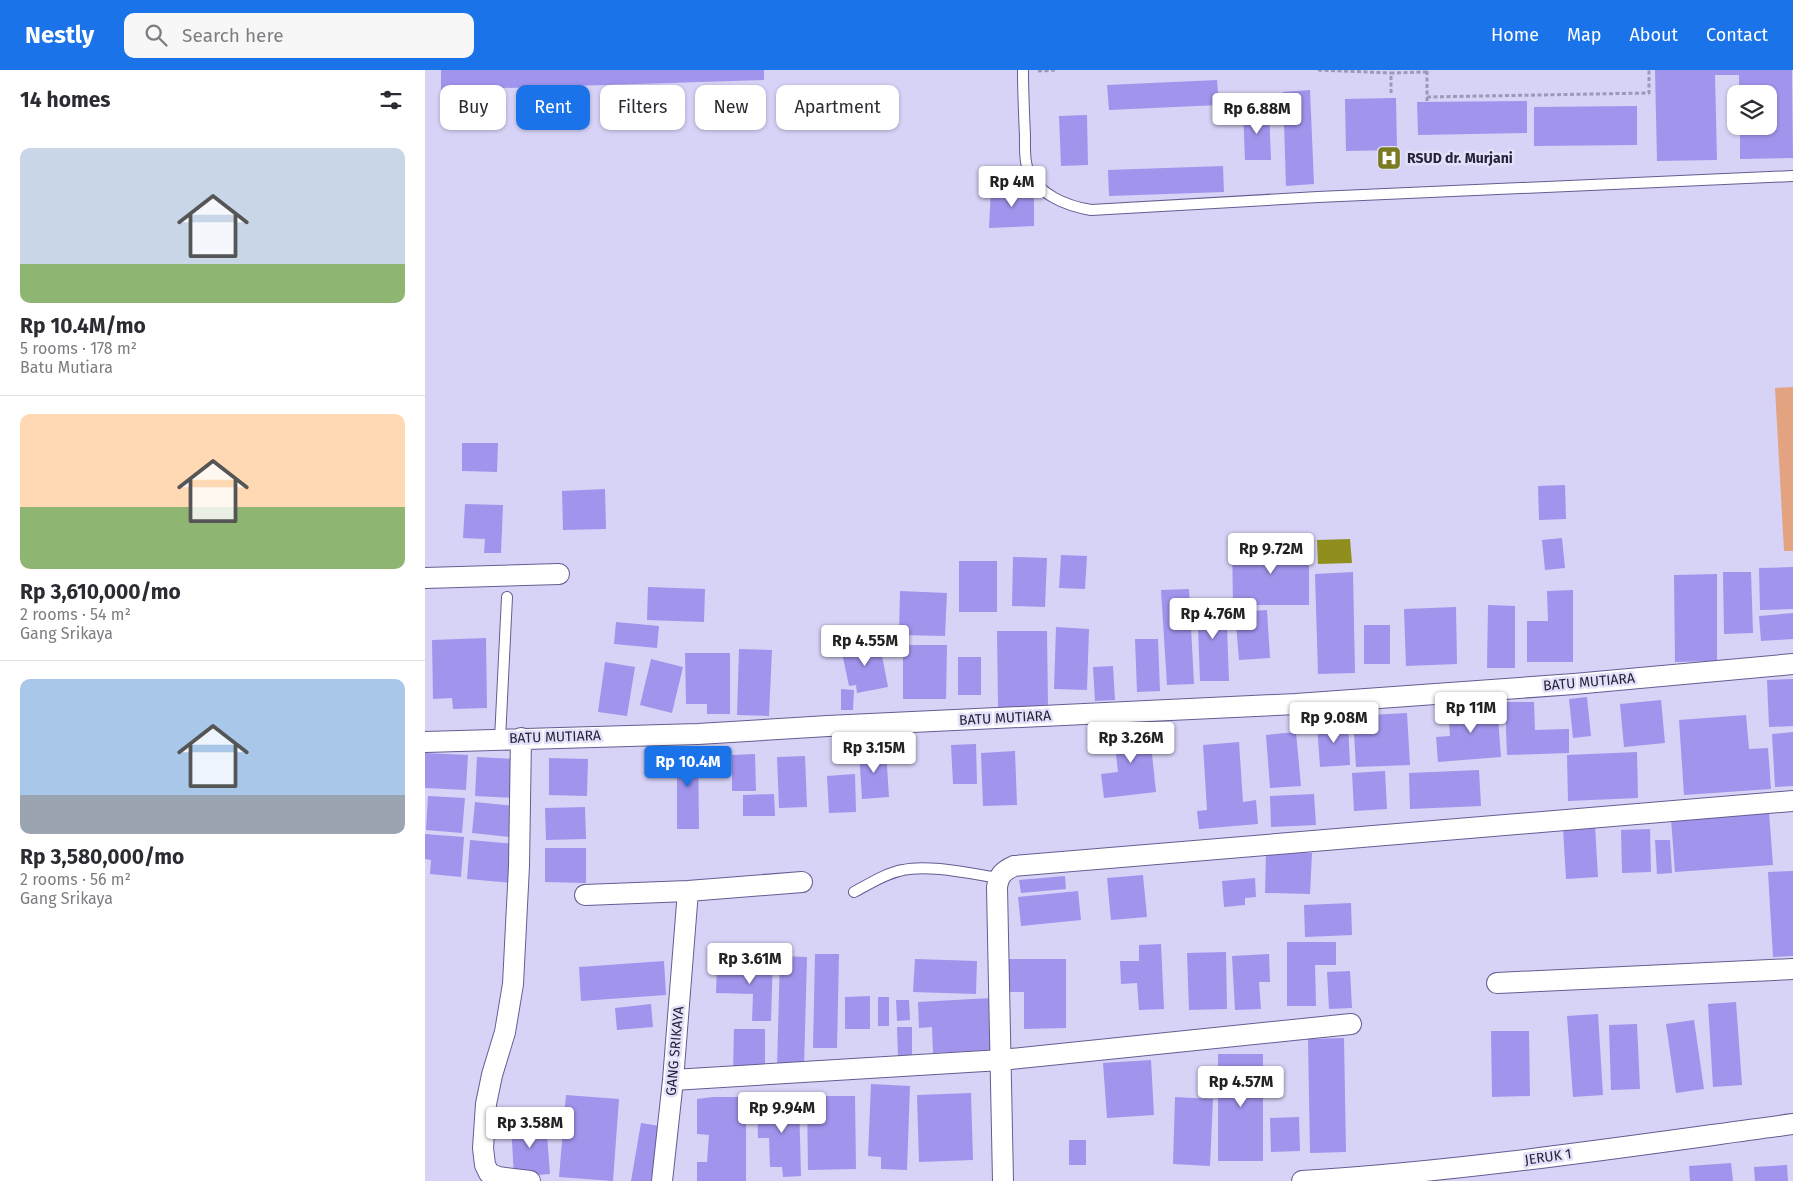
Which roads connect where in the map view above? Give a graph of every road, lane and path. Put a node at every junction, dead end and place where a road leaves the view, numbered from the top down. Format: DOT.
graph roads {
  1 [pos="1023,70"];
  2 [pos="1318,70"];
  3 [pos="1649,70"];
  4 [pos="1427,71"];
  5 [pos="1391,73"];
  6 [pos="1391,93"];
  7 [pos="1793,176"];
  8 [pos="559,574"];
  9 [pos="425,578"];
  10 [pos="507,597"];
  11 [pos="1793,664"];
  12 [pos="521,738"];
  13 [pos="500,739"];
  14 [pos="425,742"];
  15 [pos="1793,801"];
  16 [pos="999,878"];
  17 [pos="802,882"];
  18 [pos="688,891"];
  19 [pos="854,892"];
  20 [pos="585,895"];
  21 [pos="1793,969"];
  22 [pos="1497,983"];
  23 [pos="1351,1024"];
  24 [pos="1001,1060"];
  25 [pos="673,1080"];
  26 [pos="1793,1124"];
  27 [pos="530,1180"];
  28 [pos="662,1181"];
  29 [pos="1003,1181"];
  30 [pos="1302,1181"];
  1 -- 7 [label="lane"];
  2 -- 5 [label="path"];
  3 -- 4 [label="path"];
  4 -- 5 [label="path"];
  5 -- 6 [label="path"];
  8 -- 9 [label="street"];
  10 -- 13 [label="lane"];
  11 -- 12 [label="street, BATU MUTIARA"];
  12 -- 13 [label="street, BATU MUTIARA"];
  12 -- 27 [label="street"];
  13 -- 14 [label="street, BATU MUTIARA"];
  15 -- 16 [label="street"];
  16 -- 19 [label="lane"];
  16 -- 24 [label="street"];
  17 -- 18 [label="street"];
  18 -- 20 [label="street"];
  18 -- 25 [label="street, GANG SRIKAYA"];
  21 -- 22 [label="street"];
  23 -- 24 [label="street"];
  24 -- 25 [label="street"];
  24 -- 29 [label="street"];
  25 -- 28 [label="street, GANG SRIKAYA"];
  26 -- 30 [label="street, JERUK 1"];
}
